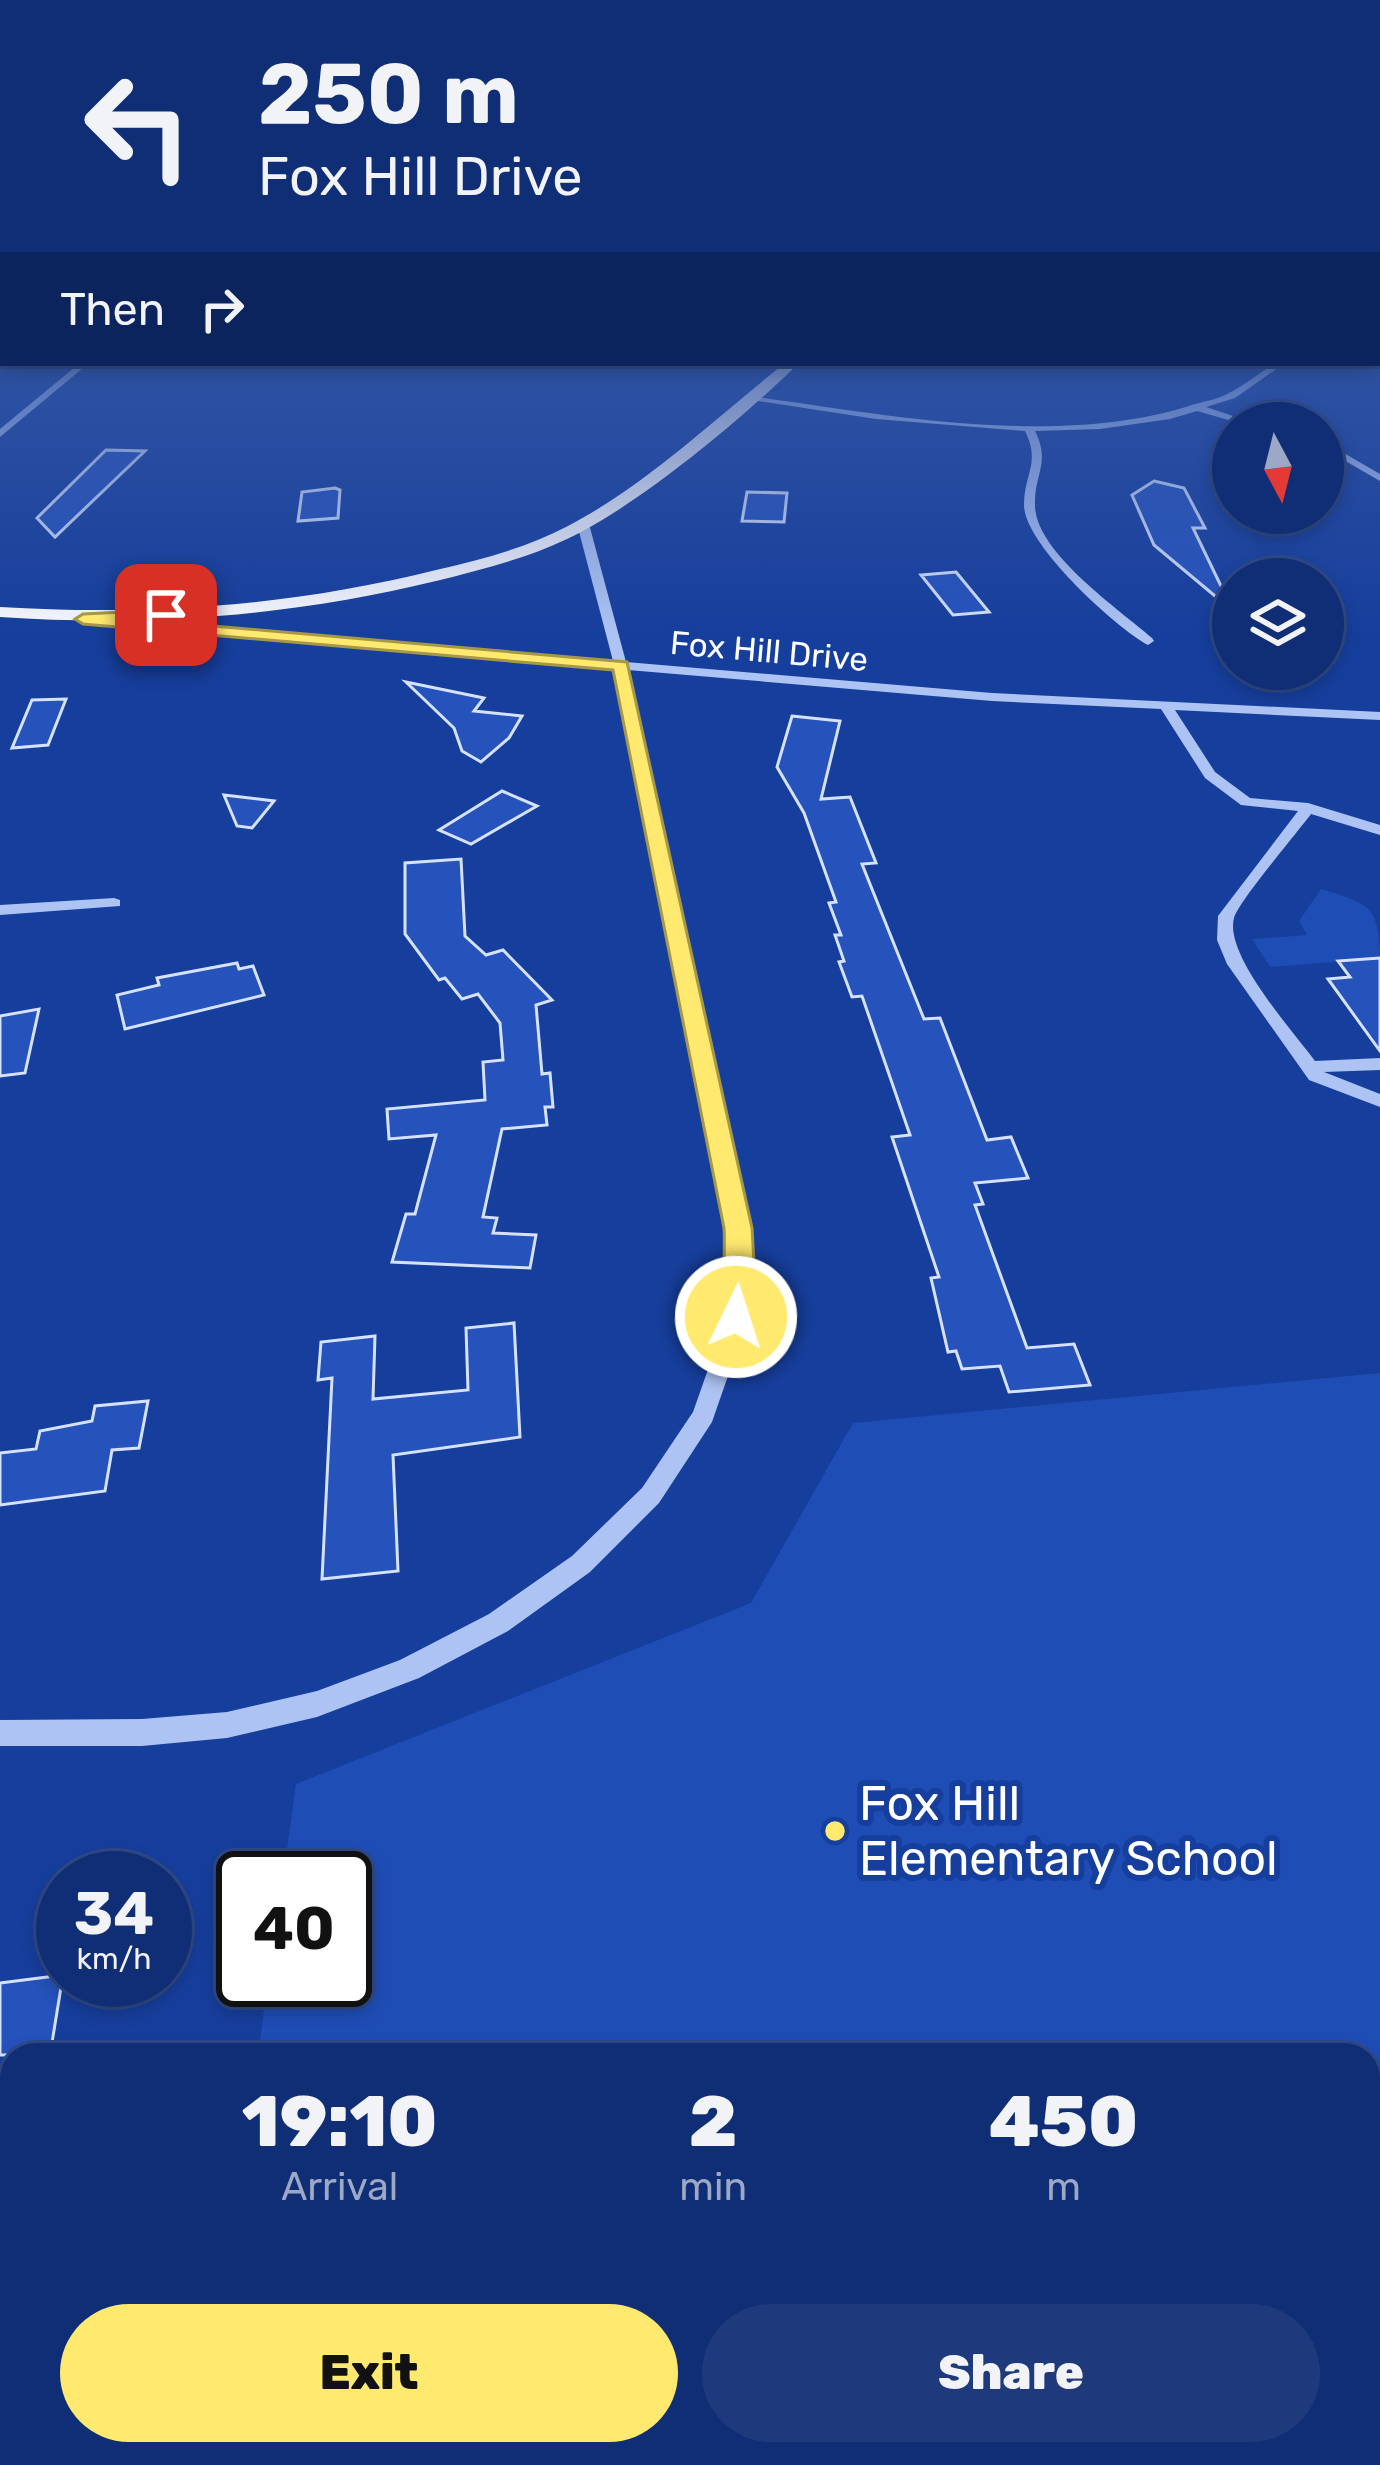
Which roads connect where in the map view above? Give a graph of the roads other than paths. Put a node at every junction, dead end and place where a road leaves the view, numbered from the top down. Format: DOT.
graph roads {
  1 [pos="37,403"];
  2 [pos="745,403"];
  3 [pos="781,403"];
  4 [pos="1203,403"];
  5 [pos="1195,406"];
  6 [pos="1212,411"];
  7 [pos="1029,429"];
  8 [pos="0,434"];
  9 [pos="1344,457"];
  10 [pos="1380,478"];
  11 [pos="584,524"];
  12 [pos="0,612"];
  13 [pos="83,619"];
  14 [pos="1148,641"];
  15 [pos="621,666"];
  16 [pos="1166,706"];
  17 [pos="1380,716"];
  18 [pos="1308,808"];
  19 [pos="1380,830"];
  20 [pos="114,903"];
  21 [pos="0,910"];
  22 [pos="1380,1064"];
  23 [pos="1310,1067"];
  24 [pos="1380,1101"];
  25 [pos="0,1733"];
  1 -- 8 [label="street"];
  2 -- 11 [label="main road"];
  3 -- 7 [label="street"];
  4 -- 5 [label="street"];
  5 -- 6 [label="street"];
  5 -- 7 [label="street"];
  7 -- 14 [label="street"];
  9 -- 10 [label="street"];
  11 -- 13 [label="main road"];
  11 -- 15 [label="street"];
  12 -- 13 [label="main road"];
  13 -- 15 [label="street, Fox Hill Drive"];
  15 -- 16 [label="street, Fox Hill Drive"];
  15 -- 25 [label="street"];
  16 -- 17 [label="street, Fox Hill Drive"];
  16 -- 18 [label="street"];
  18 -- 19 [label="street"];
  18 -- 23 [label="street"];
  20 -- 21 [label="street"];
  22 -- 23 [label="street"];
  23 -- 24 [label="street"];
}
